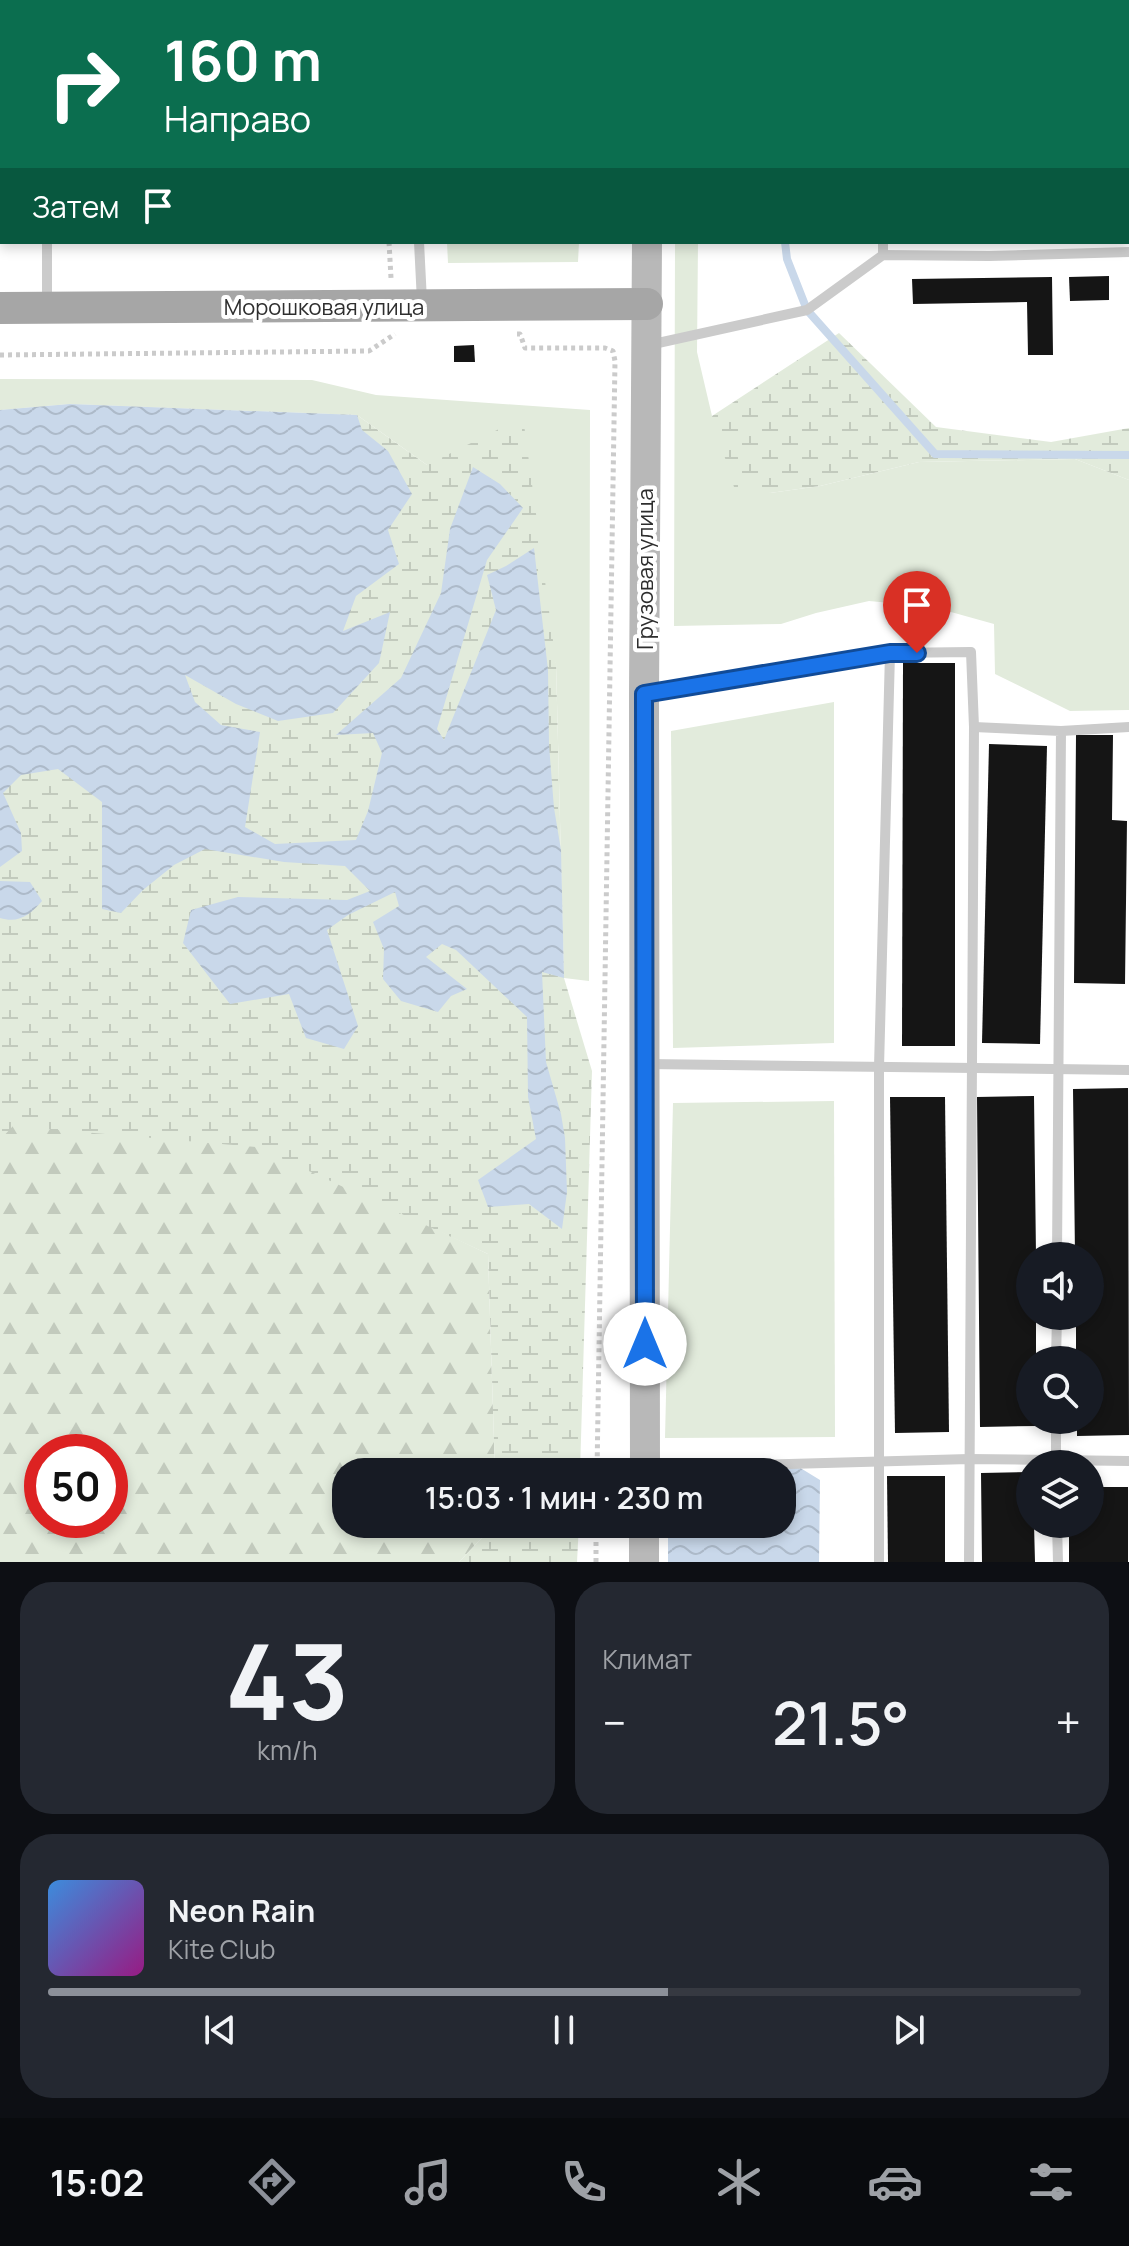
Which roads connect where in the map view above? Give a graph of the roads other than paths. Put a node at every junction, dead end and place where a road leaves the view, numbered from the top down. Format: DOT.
graph roads {
  1 [pos="47,244"];
  2 [pos="419,244"];
  3 [pos="647,244"];
  4 [pos="883,244"];
  5 [pos="989,244"];
  6 [pos="1080,247"];
  7 [pos="1129,252"];
  8 [pos="883,255"];
  9 [pos="989,256"];
  10 [pos="647,304"];
  11 [pos="0,308"];
  12 [pos="47,308"];
  13 [pos="416,320"];
  14 [pos="647,346"];
  15 [pos="890,653"];
  16 [pos="644,694"];
  17 [pos="974,727"];
  18 [pos="1129,727"];
  19 [pos="1061,731"];
  20 [pos="645,1064"];
  21 [pos="879,1067"];
  22 [pos="971,1068"];
  23 [pos="1059,1069"];
  24 [pos="1129,1070"];
  25 [pos="1057,1242"];
  26 [pos="645,1458"];
  27 [pos="969,1459"];
  28 [pos="879,1461"];
  29 [pos="1016,1461"];
  30 [pos="1104,1461"];
  31 [pos="1129,1461"];
  32 [pos="796,1464"];
  33 [pos="644,1538"];
  34 [pos="1057,1538"];
  35 [pos="644,1562"];
  36 [pos="879,1562"];
  37 [pos="969,1562"];
  38 [pos="1058,1562"];
  1 -- 12 [label="lane"];
  2 -- 13 [label="lane"];
  3 -- 10 [label="main road, Грузовая улица"];
  4 -- 8 [label="lane"];
  5 -- 9 [label="lane"];
  6 -- 7 [label="lane"];
  6 -- 9 [label="lane"];
  8 -- 9 [label="lane"];
  8 -- 14 [label="lane"];
  10 -- 13 [label="main road, Морошковая улица"];
  10 -- 14 [label="main road, Грузовая улица"];
  11 -- 12 [label="main road, Морошковая улица"];
  12 -- 13 [label="main road, Морошковая улица"];
  14 -- 16 [label="main road, Грузовая улица"];
  15 -- 16 [label="lane"];
  15 -- 17 [label="lane"];
  15 -- 21 [label="lane"];
  16 -- 20 [label="main road, Грузовая улица"];
  17 -- 19 [label="lane"];
  17 -- 22 [label="lane"];
  18 -- 19 [label="lane"];
  19 -- 23 [label="lane"];
  20 -- 21 [label="lane"];
  20 -- 26 [label="main road, Грузовая улица"];
  21 -- 22 [label="lane"];
  21 -- 28 [label="lane"];
  22 -- 23 [label="lane"];
  22 -- 27 [label="lane"];
  23 -- 24 [label="lane"];
  23 -- 25 [label="lane"];
  27 -- 28 [label="lane"];
  27 -- 29 [label="lane"];
  27 -- 37 [label="lane"];
  28 -- 32 [label="lane"];
  28 -- 36 [label="lane"];
  30 -- 31 [label="lane"];
  33 -- 35 [label="main road"];
  34 -- 38 [label="lane"];
}
